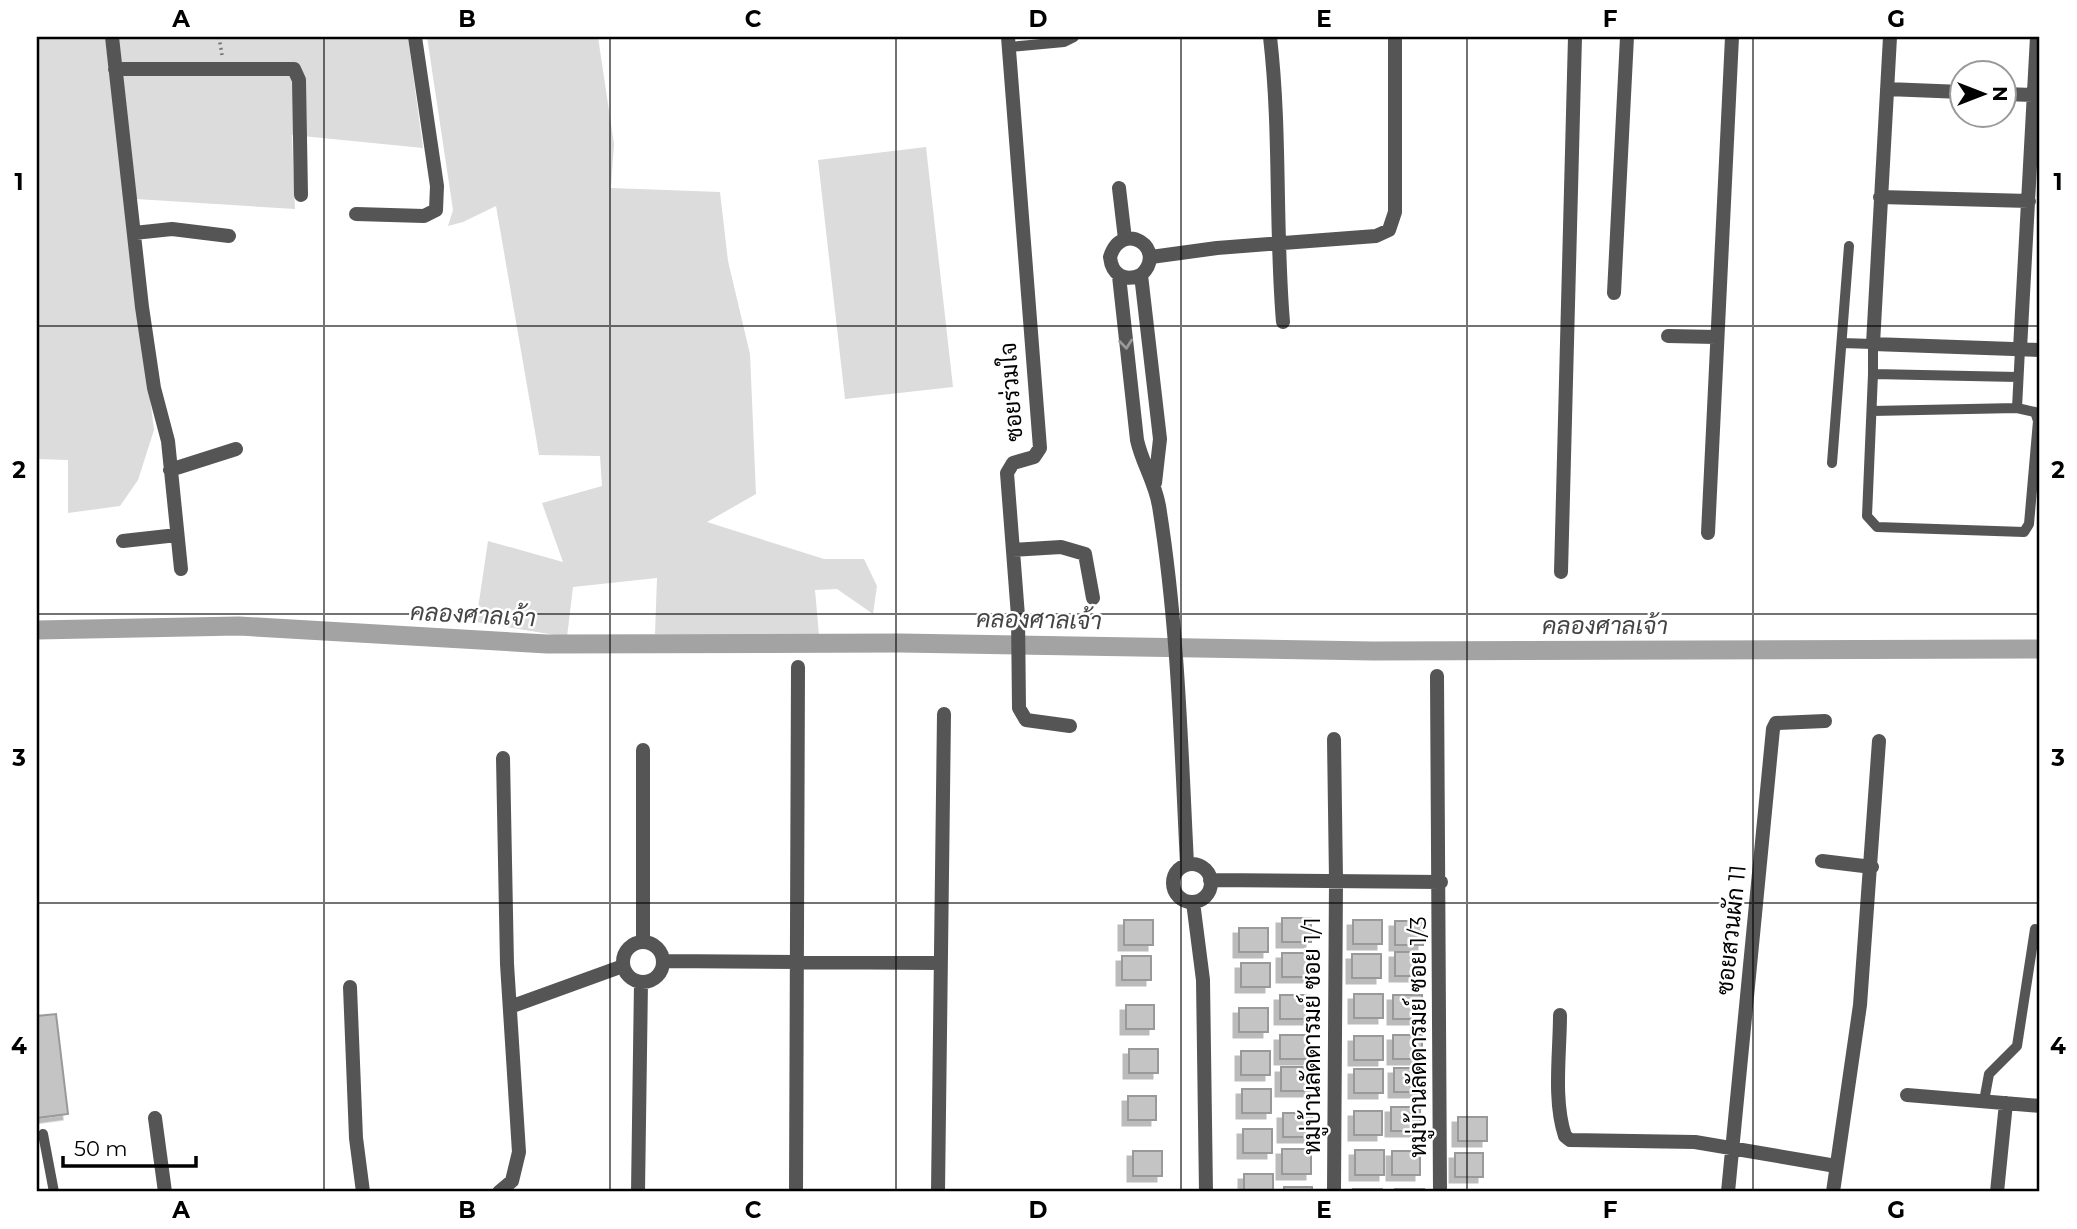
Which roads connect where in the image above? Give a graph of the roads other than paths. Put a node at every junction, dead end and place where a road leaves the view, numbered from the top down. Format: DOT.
graph roads {
  1 [pos="112,37"];
  2 [pos="415,37"];
  3 [pos="1074,37"];
  4 [pos="1270,37"];
  5 [pos="1395,37"];
  6 [pos="1575,37"];
  7 [pos="1627,37"];
  8 [pos="1732,37"];
  9 [pos="1890,37"];
  10 [pos="2037,37"];
  11 [pos="1008,42"];
  12 [pos="115,69"];
  13 [pos="1887,89"];
  14 [pos="1948,91"];
  15 [pos="2018,94"];
  16 [pos="2033,95"];
  17 [pos="1119,188"];
  18 [pos="301,195"];
  19 [pos="1880,197"];
  20 [pos="2029,201"];
  21 [pos="356,214"];
  22 [pos="134,233"];
  23 [pos="229,236"];
  24 [pos="1125,239"];
  25 [pos="1277,243"];
  26 [pos="1849,246"];
  27 [pos="1150,257"];
  28 [pos="1142,275"];
  29 [pos="1119,276"];
  30 [pos="1614,293"];
  31 [pos="1283,322"];
  32 [pos="1668,336"];
  33 [pos="1716,337"];
  34 [pos="1842,343"];
  35 [pos="1873,344"];
  36 [pos="2020,349"];
  37 [pos="2040,350"];
  38 [pos="1873,374"];
  39 [pos="2018,377"];
  40 [pos="2017,408"];
  41 [pos="1872,411"];
  42 [pos="236,449"];
  43 [pos="1832,463"];
  44 [pos="170,470"];
  45 [pos="1155,483"];
  46 [pos="1708,533"];
  47 [pos="177,534"];
  48 [pos="123,541"];
  49 [pos="1013,550"];
  50 [pos="181,569"];
  51 [pos="1561,572"];
  52 [pos="1093,598"];
  53 [pos="798,667"];
  54 [pos="1437,676"];
  55 [pos="944,714"];
  56 [pos="1825,720"];
  57 [pos="1070,726"];
  58 [pos="1334,739"];
  59 [pos="1879,741"];
  60 [pos="643,750"];
  61 [pos="503,758"];
  62 [pos="1822,861"];
  63 [pos="1187,864"];
  64 [pos="1872,867"];
  65 [pos="1210,880"];
  66 [pos="1336,880"];
  67 [pos="1441,882"];
  68 [pos="1193,902"];
  69 [pos="2035,929"];
  70 [pos="643,942"];
  71 [pos="663,961"];
  72 [pos="797,962"];
  73 [pos="941,963"];
  74 [pos="623,966"];
  75 [pos="641,982"];
  76 [pos="350,987"];
  77 [pos="510,1007"];
  78 [pos="1560,1016"];
  79 [pos="1907,1096"];
  80 [pos="1984,1101"];
  81 [pos="2006,1103"];
  82 [pos="2040,1106"];
  83 [pos="155,1118"];
  84 [pos="43,1133"];
  85 [pos="1732,1147"];
  86 [pos="1836,1166"];
  87 [pos="516,1187"];
  88 [pos="54,1192"];
  89 [pos="165,1192"];
  90 [pos="363,1192"];
  91 [pos="499,1192"];
  92 [pos="638,1192"];
  93 [pos="796,1192"];
  94 [pos="938,1192"];
  95 [pos="1206,1192"];
  96 [pos="1334,1192"];
  97 [pos="1440,1192"];
  98 [pos="1728,1192"];
  99 [pos="1833,1192"];
  100 [pos="1997,1192"];
  1 -- 12 [label="street"];
  2 -- 21 [label="street"];
  3 -- 11 [label="lane"];
  4 -- 25 [label="street"];
  5 -- 25 [label="street"];
  6 -- 51 [label="street"];
  7 -- 30 [label="street"];
  8 -- 33 [label="street"];
  9 -- 13 [label="street"];
  10 -- 16 [label="street"];
  11 -- 49 [label="street, ซอยร่วมใจ"];
  12 -- 18 [label="street"];
  12 -- 22 [label="street"];
  13 -- 14 [label="street"];
  13 -- 19 [label="street"];
  15 -- 16 [label="street"];
  16 -- 20 [label="street"];
  17 -- 24 [label="street"];
  19 -- 20 [label="street"];
  19 -- 35 [label="street"];
  20 -- 36 [label="street"];
  22 -- 23 [label="street"];
  22 -- 44 [label="street"];
  24 -- 27 [label="street"];
  24 -- 29 [label="street"];
  25 -- 27 [label="street"];
  25 -- 31 [label="street"];
  26 -- 34 [label="lane"];
  27 -- 28 [label="street"];
  28 -- 29 [label="street"];
  28 -- 45 [label="street"];
  29 -- 45 [label="street, one-way"];
  32 -- 33 [label="street"];
  33 -- 46 [label="street"];
  34 -- 35 [label="lane"];
  34 -- 43 [label="lane"];
  35 -- 36 [label="street"];
  35 -- 38 [label="lane"];
  36 -- 37 [label="street"];
  36 -- 39 [label="lane"];
  38 -- 39 [label="lane"];
  38 -- 41 [label="lane"];
  39 -- 40 [label="lane"];
  40 -- 41 [label="lane"];
  40 -- 41 [label="lane"];
  42 -- 44 [label="street"];
  44 -- 47 [label="street"];
  45 -- 63 [label="street"];
  47 -- 48 [label="street"];
  47 -- 50 [label="street"];
  49 -- 52 [label="street"];
  49 -- 57 [label="street, ซอยร่วมใจ"];
  53 -- 72 [label="street"];
  54 -- 67 [label="street, หมู่บ้านลัดดารมย์ ซอย 1/3"];
  55 -- 73 [label="street"];
  56 -- 85 [label="street, ซอยสวนผัก 11"];
  58 -- 66 [label="street, หมู่บ้านลัดดารมย์ ซอย 1/1"];
  59 -- 64 [label="street"];
  60 -- 70 [label="street"];
  61 -- 77 [label="street"];
  62 -- 64 [label="street"];
  63 -- 65 [label="street"];
  63 -- 68 [label="street"];
  64 -- 86 [label="street"];
  65 -- 66 [label="street"];
  65 -- 68 [label="street"];
  66 -- 67 [label="street"];
  66 -- 96 [label="street, หมู่บ้านลัดดารมย์ ซอย 1/1"];
  67 -- 97 [label="street, หมู่บ้านลัดดารมย์ ซอย 1/3"];
  68 -- 95 [label="street"];
  69 -- 80 [label="lane"];
  70 -- 71 [label="street"];
  70 -- 74 [label="street"];
  71 -- 72 [label="street"];
  71 -- 75 [label="street"];
  72 -- 73 [label="street"];
  72 -- 93 [label="street"];
  73 -- 94 [label="street"];
  74 -- 75 [label="street"];
  74 -- 77 [label="street"];
  75 -- 92 [label="street"];
  76 -- 90 [label="street"];
  77 -- 87 [label="street"];
  78 -- 85 [label="street"];
  79 -- 80 [label="street"];
  80 -- 81 [label="street"];
  81 -- 82 [label="street"];
  81 -- 100 [label="street"];
  83 -- 89 [label="street"];
  84 -- 88 [label="lane"];
  85 -- 86 [label="street"];
  85 -- 98 [label="street, ซอยสวนผัก 11"];
  86 -- 99 [label="street"];
  87 -- 91 [label="street"];
}
